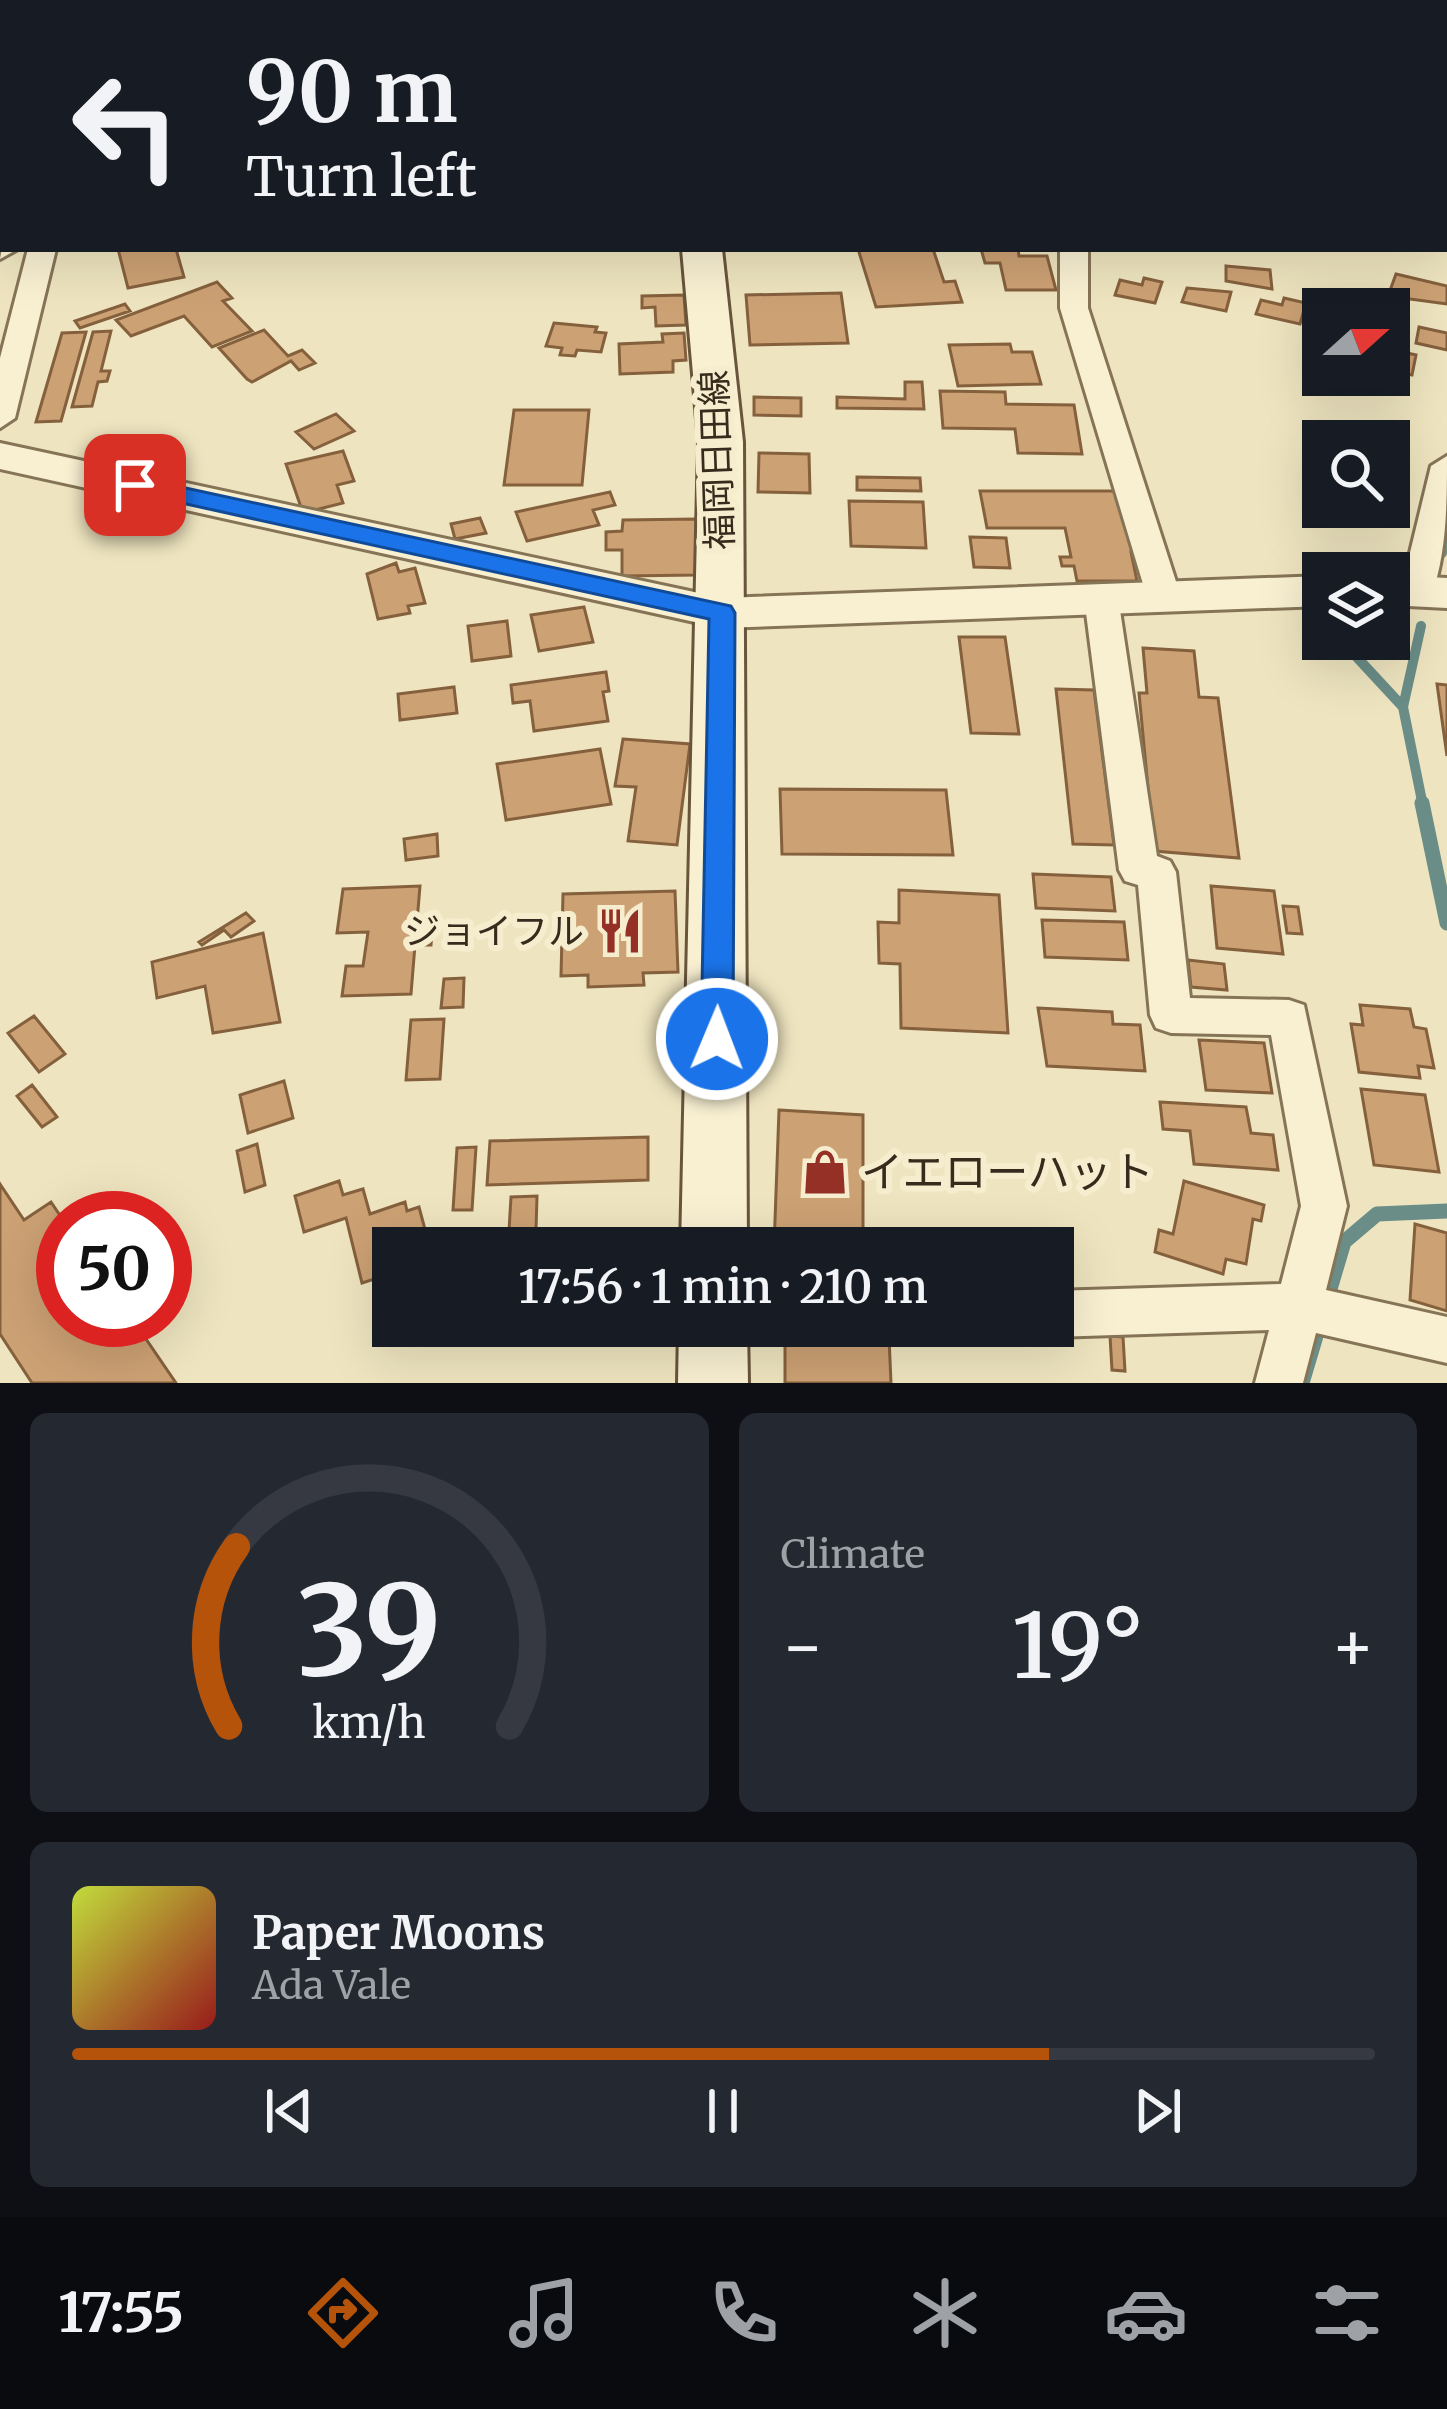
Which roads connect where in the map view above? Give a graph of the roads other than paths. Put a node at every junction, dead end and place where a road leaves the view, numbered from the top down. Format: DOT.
graph roads {
  1 [pos="41,252"];
  2 [pos="702,252"];
  3 [pos="1074,252"];
  4 [pos="0,418"];
  5 [pos="0,456"];
  6 [pos="1447,466"];
  7 [pos="1302,591"];
  8 [pos="1418,591"];
  9 [pos="1163,594"];
  10 [pos="1101,597"];
  11 [pos="722,613"];
  12 [pos="714,1227"];
  13 [pos="1320,1311"];
  14 [pos="1074,1314"];
  15 [pos="1447,1340"];
  16 [pos="713,1347"];
  17 [pos="713,1383"];
  18 [pos="1279,1383"];
  1 -- 4 [label="street"];
  2 -- 11 [label="main road, 福岡日田線"];
  3 -- 9 [label="street"];
  5 -- 11 [label="street"];
  6 -- 8 [label="street"];
  7 -- 9 [label="street"];
  9 -- 10 [label="street"];
  10 -- 11 [label="street"];
  10 -- 13 [label="street"];
  11 -- 12 [label="main road, 福岡日田線"];
  13 -- 14 [label="street"];
  13 -- 15 [label="street"];
  13 -- 18 [label="street"];
  16 -- 17 [label="main road"];
}
